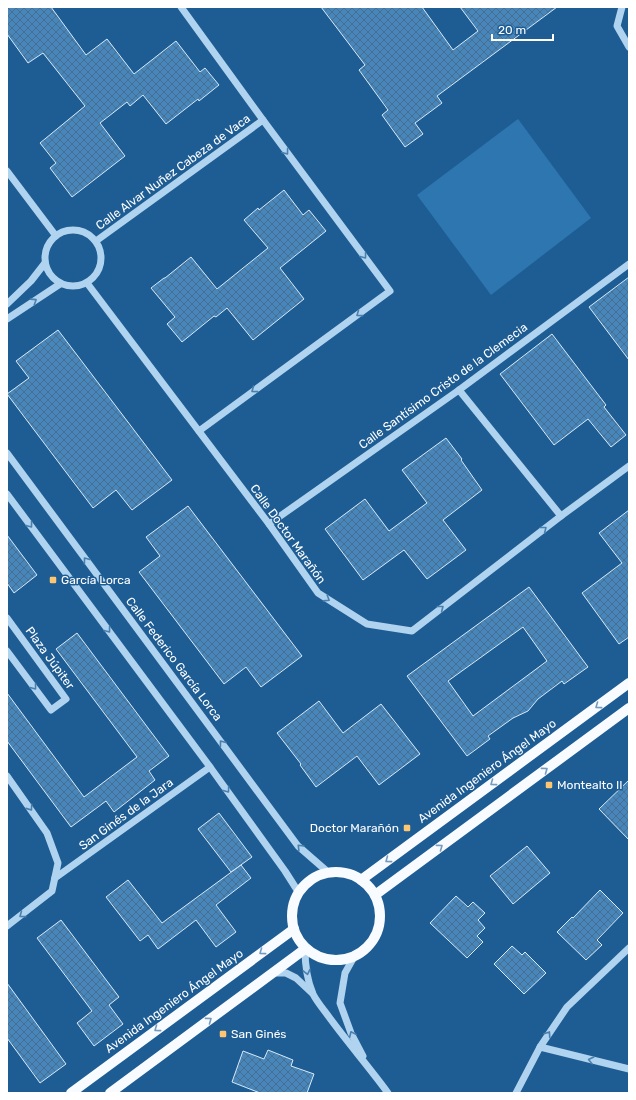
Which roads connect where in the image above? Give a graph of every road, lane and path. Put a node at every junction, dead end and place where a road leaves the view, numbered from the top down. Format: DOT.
graph roads {
  1 [pos="181,7"];
  2 [pos="622,7"];
  3 [pos="629,47"];
  4 [pos="263,120"];
  5 [pos="7,171"];
  6 [pos="56,236"];
  7 [pos="96,241"];
  8 [pos="45,263"];
  9 [pos="629,264"];
  10 [pos="87,283"];
  11 [pos="60,284"];
  12 [pos="7,304"];
  13 [pos="7,319"];
  14 [pos="459,390"];
  15 [pos="199,431"];
  16 [pos="7,453"];
  17 [pos="629,466"];
  18 [pos="7,494"];
  19 [pos="561,516"];
  20 [pos="269,524"];
  21 [pos="7,618"];
  22 [pos="8,655"];
  23 [pos="629,683"];
  24 [pos="629,708"];
  25 [pos="210,767"];
  26 [pos="7,776"];
  27 [pos="329,873"];
  28 [pos="55,878"];
  29 [pos="361,880"];
  30 [pos="299,893"];
  31 [pos="375,895"];
  32 [pos="7,926"];
  33 [pos="294,929"];
  34 [pos="629,948"];
  35 [pos="305,949"];
  36 [pos="354,957"];
  37 [pos="273,973"];
  38 [pos="314,995"];
  39 [pos="540,1047"];
  40 [pos="370,1068"];
  41 [pos="629,1069"];
  42 [pos="71,1093"];
  43 [pos="110,1093"];
  44 [pos="388,1093"];
  45 [pos="516,1093"];
  1 -- 4 [label="street"];
  2 -- 3 [label="street"];
  4 -- 7 [label="street, Calle Alvar Nuñez Cabeza de Vaca"];
  4 -- 15 [label="street, one-way"];
  5 -- 6 [label="street"];
  6 -- 7 [label="street"];
  6 -- 8 [label="street"];
  7 -- 10 [label="street"];
  8 -- 11 [label="street"];
  8 -- 12 [label="street"];
  9 -- 14 [label="street, Calle Santísimo Cristo de la Clemecia"];
  10 -- 11 [label="street"];
  10 -- 15 [label="street, Calle Doctor Marañón"];
  13 -- 11 [label="street, one-way"];
  14 -- 19 [label="street"];
  14 -- 20 [label="street, Calle Santísimo Cristo de la Clemecia"];
  15 -- 20 [label="street, Calle Doctor Marañón"];
  27 -- 16 [label="street, Calle Federico García Lorca, one-way"];
  17 -- 19 [label="street, Calle Doctor Marañón"];
  18 -- 25 [label="street, one-way"];
  20 -- 19 [label="street, Calle Doctor Marañón, one-way"];
  22 -- 21 [label="street, Plaza Júpiter, one-way"];
  23 -- 29 [label="main road, Avenida Ingeniero Ángel Mayo, one-way"];
  31 -- 24 [label="main road, one-way"];
  25 -- 28 [label="street, San Ginés de la Jara"];
  25 -- 30 [label="street, one-way"];
  26 -- 28 [label="street, one-way"];
  27 -- 29 [label="main road"];
  27 -- 30 [label="main road"];
  28 -- 32 [label="street, one-way"];
  29 -- 31 [label="main road"];
  30 -- 33 [label="main road"];
  31 -- 36 [label="main road"];
  33 -- 35 [label="main road"];
  33 -- 42 [label="main road, Avenida Ingeniero Ángel Mayo, one-way"];
  39 -- 34 [label="street, one-way"];
  35 -- 36 [label="main road"];
  35 -- 37 [label="main road"];
  35 -- 38 [label="street, one-way"];
  40 -- 36 [label="street, one-way"];
  37 -- 38 [label="street"];
  43 -- 37 [label="main road, one-way"];
  38 -- 40 [label="street"];
  41 -- 39 [label="street, one-way"];
  39 -- 45 [label="street"];
  40 -- 44 [label="street"];
}
